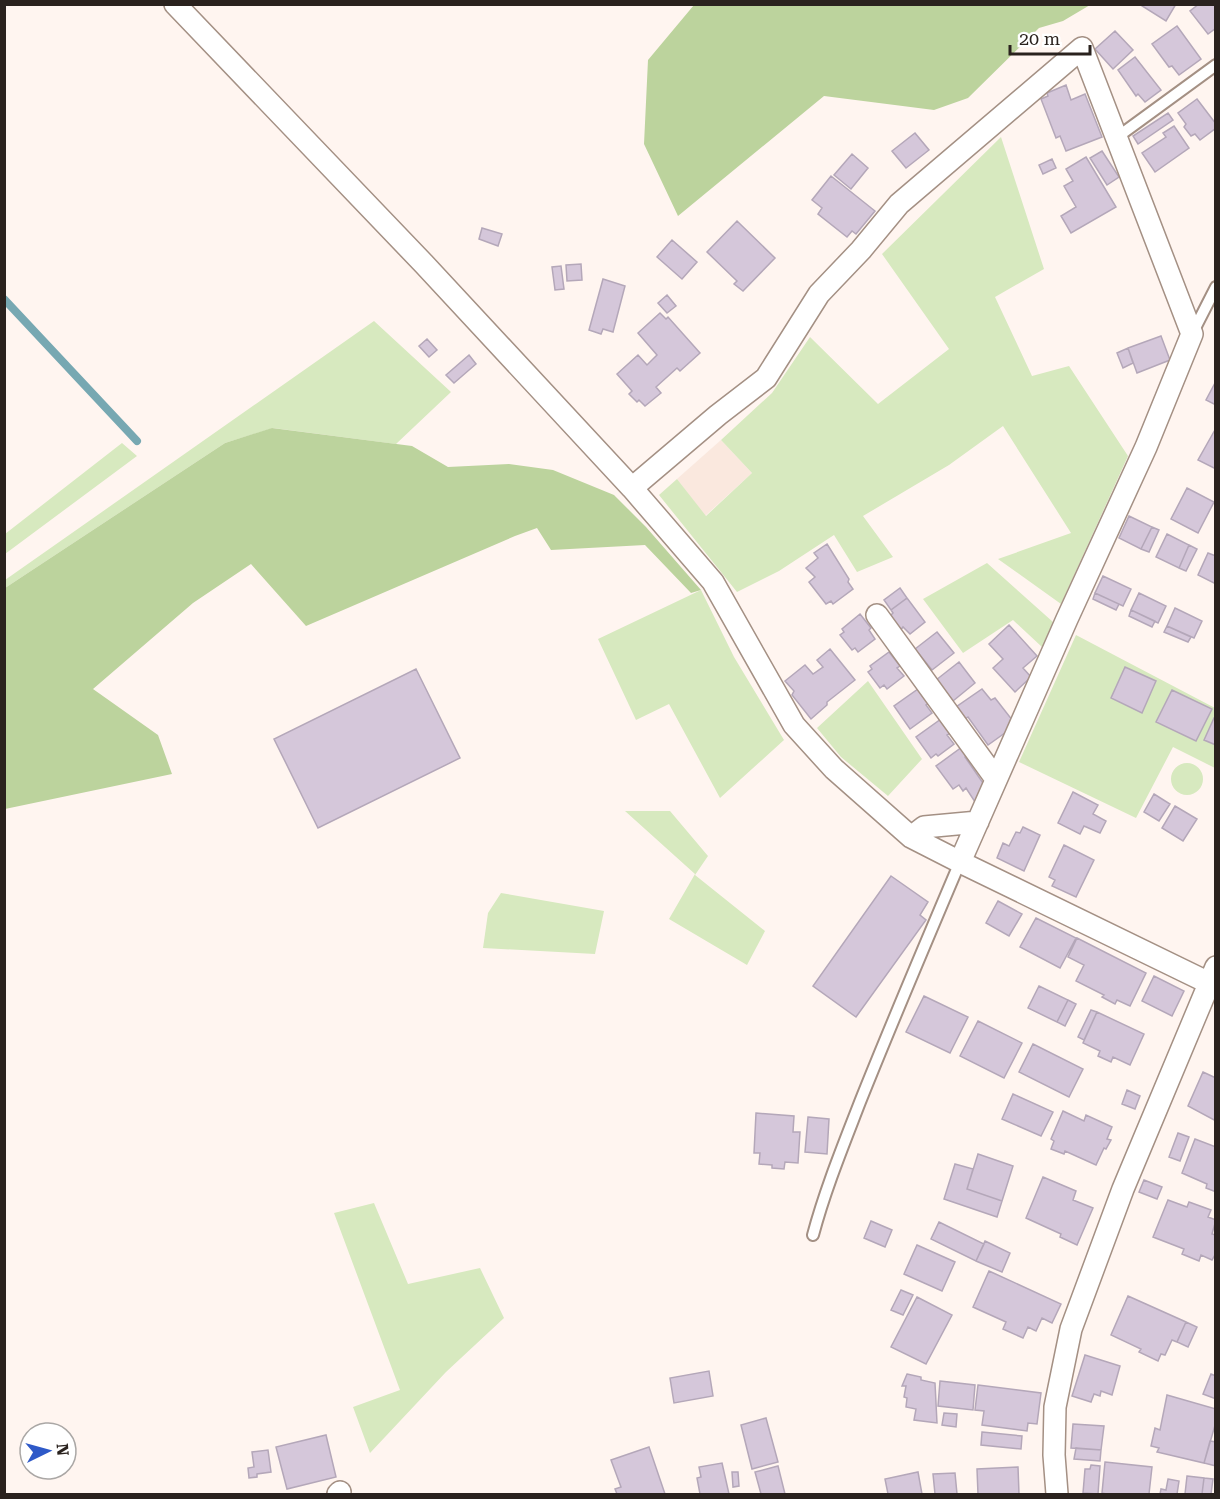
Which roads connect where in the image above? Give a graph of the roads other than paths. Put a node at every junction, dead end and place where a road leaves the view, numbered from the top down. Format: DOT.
graph roads {
  1 [pos="175,4"];
  2 [pos="1215,65"];
  3 [pos="1116,138"];
  4 [pos="1215,287"];
  5 [pos="1192,334"];
  6 [pos="632,488"];
  7 [pos="877,615"];
  8 [pos="996,779"];
  9 [pos="978,822"];
  10 [pos="911,837"];
  11 [pos="960,862"];
  12 [pos="1212,975"];
  13 [pos="813,1235"];
  14 [pos="1057,1494"];
  1 -- 6 [label="street"];
  2 -- 3 [label="lane"];
  3 -- 5 [label="street"];
  3 -- 6 [label="street"];
  4 -- 5 [label="lane"];
  5 -- 8 [label="street"];
  6 -- 10 [label="street"];
  7 -- 8 [label="street"];
  8 -- 9 [label="street"];
  9 -- 10 [label="street"];
  9 -- 11 [label="street"];
  10 -- 11 [label="street"];
  11 -- 12 [label="street"];
  11 -- 13 [label="lane"];
  12 -- 14 [label="street"];
}
